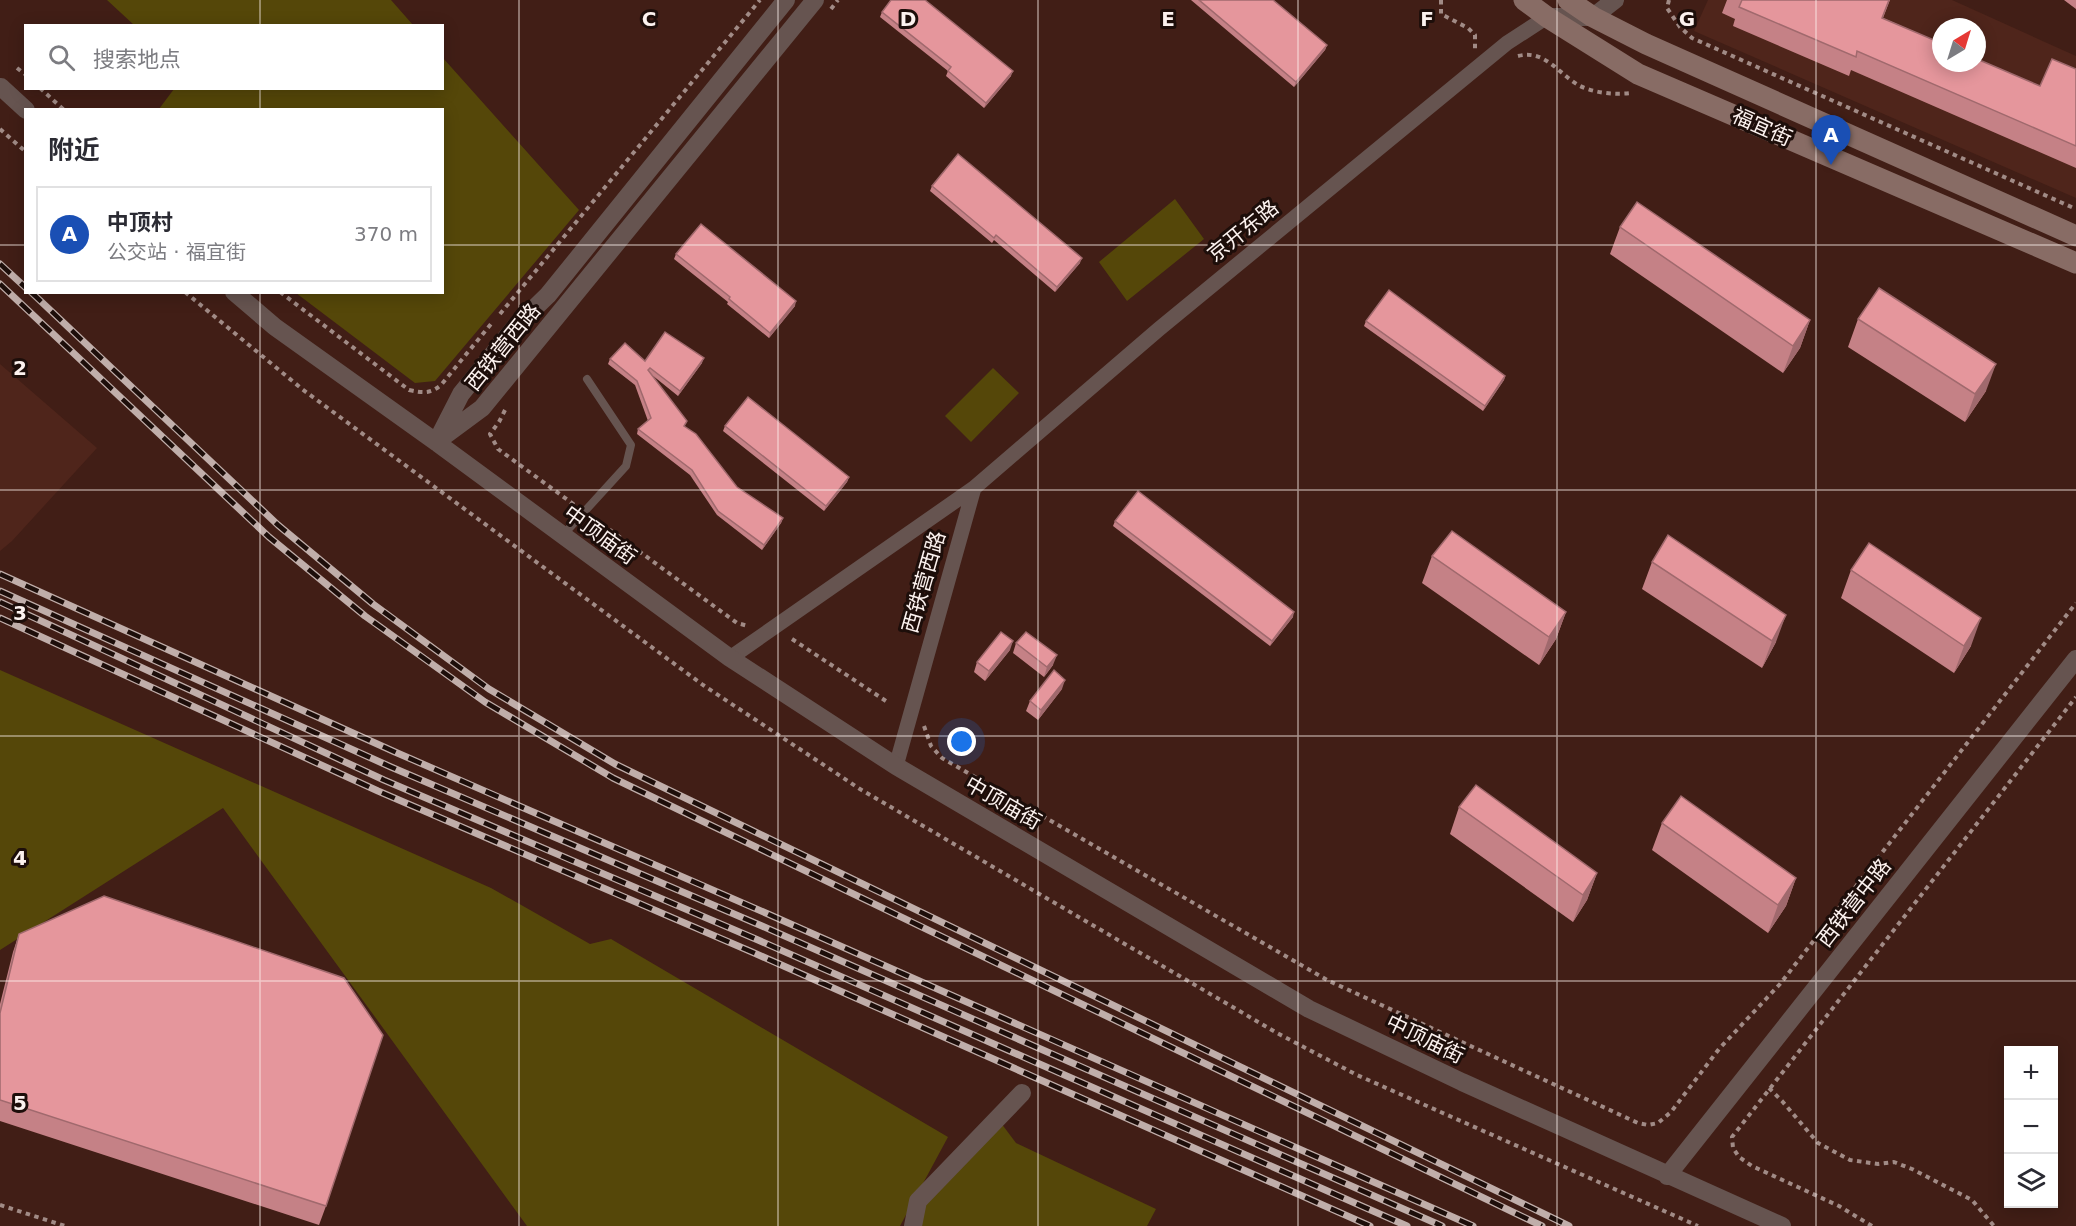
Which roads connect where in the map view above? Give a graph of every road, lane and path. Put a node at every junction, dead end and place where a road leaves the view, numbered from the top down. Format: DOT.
graph roads {
  1 [pos="760,0"];
  2 [pos="786,0"];
  3 [pos="838,0"];
  4 [pos="1441,0"];
  5 [pos="1524,0"];
  6 [pos="1566,0"];
  7 [pos="1615,0"];
  8 [pos="1669,0"];
  9 [pos="823,5"];
  10 [pos="1547,17"];
  11 [pos="1593,17"];
  12 [pos="1473,56"];
  13 [pos="1516,57"];
  14 [pos="17,68"];
  15 [pos="24,73"];
  16 [pos="1,87"];
  17 [pos="42,90"];
  18 [pos="1634,93"];
  19 [pos="24,108"];
  20 [pos="62,108"];
  21 [pos="0,129"];
  22 [pos="24,150"];
  23 [pos="2076,208"];
  24 [pos="2076,236"];
  25 [pos="2076,263"];
  26 [pos="236,294"];
  27 [pos="283,294"];
  28 [pos="587,379"];
  29 [pos="506,407"];
  30 [pos="436,442"];
  31 [pos="974,489"];
  32 [pos="585,512"];
  33 [pos="563,536"];
  34 [pos="2076,603"];
  35 [pos="758,624"];
  36 [pos="792,639"];
  37 [pos="730,658"];
  38 [pos="2076,659"];
  39 [pos="2076,697"];
  40 [pos="889,703"];
  41 [pos="924,724"];
  42 [pos="896,766"];
  43 [pos="1769,1088"];
  44 [pos="1022,1093"];
  45 [pos="1667,1176"];
  46 [pos="0,1205"];
  47 [pos="65,1226"];
  48 [pos="913,1226"];
  49 [pos="1782,1226"];
  50 [pos="1872,1226"];
  51 [pos="1994,1226"];
  1 -- 27 [label="path"];
  2 -- 30 [label="street, 西铁营西路"];
  3 -- 9 [label="path"];
  4 -- 12 [label="path"];
  5 -- 10 [label="main road, 福宜街"];
  6 -- 10 [label="street, 京开东路"];
  6 -- 11 [label="main road, 福宜街"];
  7 -- 11 [label="street"];
  8 -- 23 [label="path"];
  9 -- 30 [label="street, 西铁营西路"];
  10 -- 11 [label="street"];
  10 -- 25 [label="main road, 福宜街"];
  10 -- 31 [label="street, 京开东路"];
  11 -- 24 [label="main road, 福宜街"];
  13 -- 18 [label="path"];
  14 -- 15 [label="path"];
  16 -- 19 [label="street"];
  17 -- 20 [label="path"];
  21 -- 22 [label="path"];
  26 -- 30 [label="street, 中顶庙街"];
  28 -- 32 [label="lane"];
  29 -- 32 [label="path"];
  30 -- 33 [label="street, 中顶庙街"];
  31 -- 37 [label="street, 西铁营西路"];
  31 -- 42 [label="street, 西铁营西路"];
  32 -- 33 [label="lane"];
  32 -- 35 [label="path"];
  33 -- 37 [label="street, 中顶庙街"];
  34 -- 41 [label="path"];
  36 -- 40 [label="path"];
  37 -- 42 [label="street, 中顶庙街"];
  38 -- 45 [label="street, 西铁营中路"];
  39 -- 43 [label="path"];
  42 -- 45 [label="street, 中顶庙街"];
  43 -- 50 [label="path"];
  43 -- 51 [label="path"];
  44 -- 48 [label="street"];
  45 -- 49 [label="street, 中顶庙街"];
  46 -- 47 [label="path"];
}
